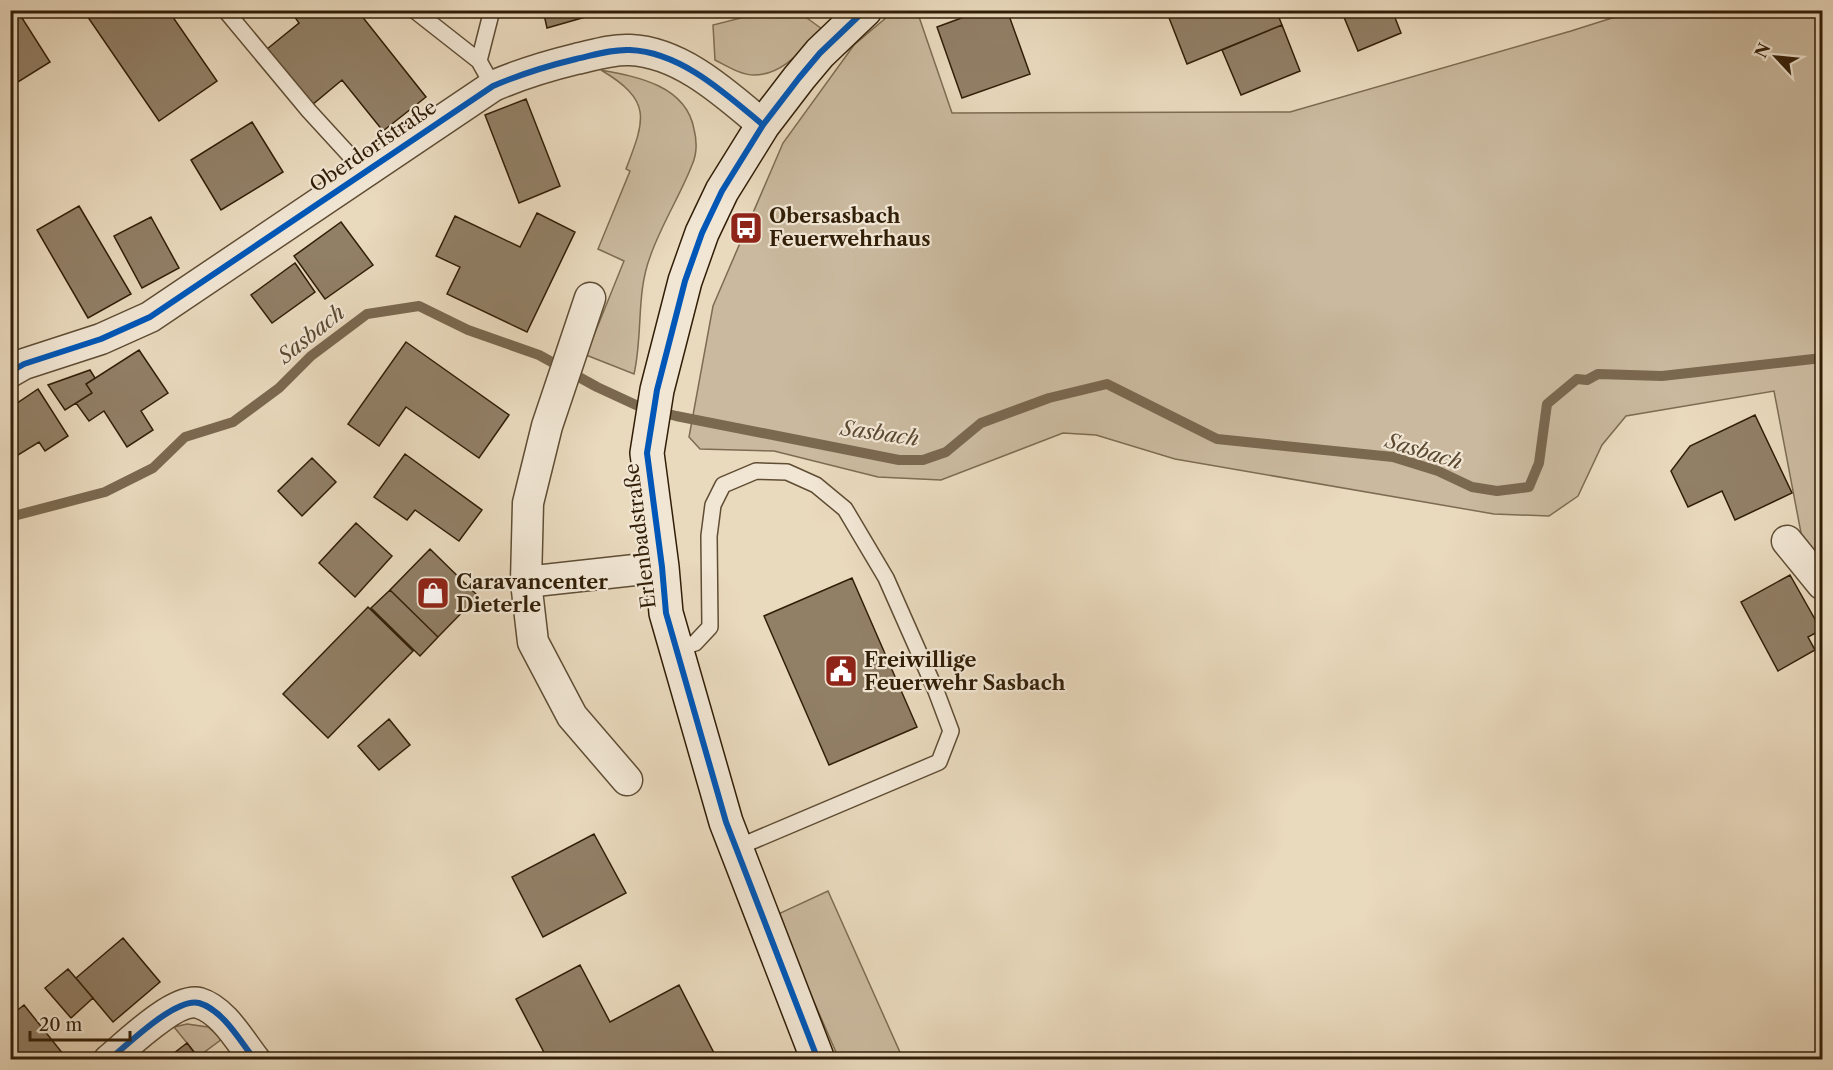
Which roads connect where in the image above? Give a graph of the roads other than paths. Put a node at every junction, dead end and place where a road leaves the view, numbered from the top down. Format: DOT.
graph roads {
  1 [pos="225,10"];
  2 [pos="414,10"];
  3 [pos="492,10"];
  4 [pos="865,10"];
  5 [pos="486,73"];
  6 [pos="763,125"];
  7 [pos="364,171"];
  8 [pos="590,298"];
  9 [pos="10,372"];
  10 [pos="1787,541"];
  11 [pos="662,567"];
  12 [pos="526,582"];
  13 [pos="1822,584"];
  14 [pos="676,649"];
  15 [pos="627,780"];
  16 [pos="736,848"];
  17 [pos="109,1059"];
  18 [pos="255,1059"];
  19 [pos="818,1059"];
  1 -- 7 [label="lane"];
  2 -- 5 [label="lane"];
  3 -- 5 [label="lane"];
  4 -- 6 [label="street, Erlenbadstraße"];
  5 -- 6 [label="street, Oberdorfstraße"];
  5 -- 7 [label="street, Oberdorfstraße"];
  6 -- 11 [label="street, Erlenbadstraße"];
  7 -- 9 [label="street, Oberdorfstraße"];
  8 -- 12 [label="street"];
  10 -- 13 [label="street"];
  11 -- 12 [label="street, Erlenbadstraße"];
  11 -- 14 [label="street, Erlenbadstraße"];
  12 -- 15 [label="street"];
  14 -- 16 [label="street, Erlenbadstraße"];
  14 -- 16 [label="lane"];
  16 -- 19 [label="street, Erlenbadstraße"];
  17 -- 18 [label="street"];
}
